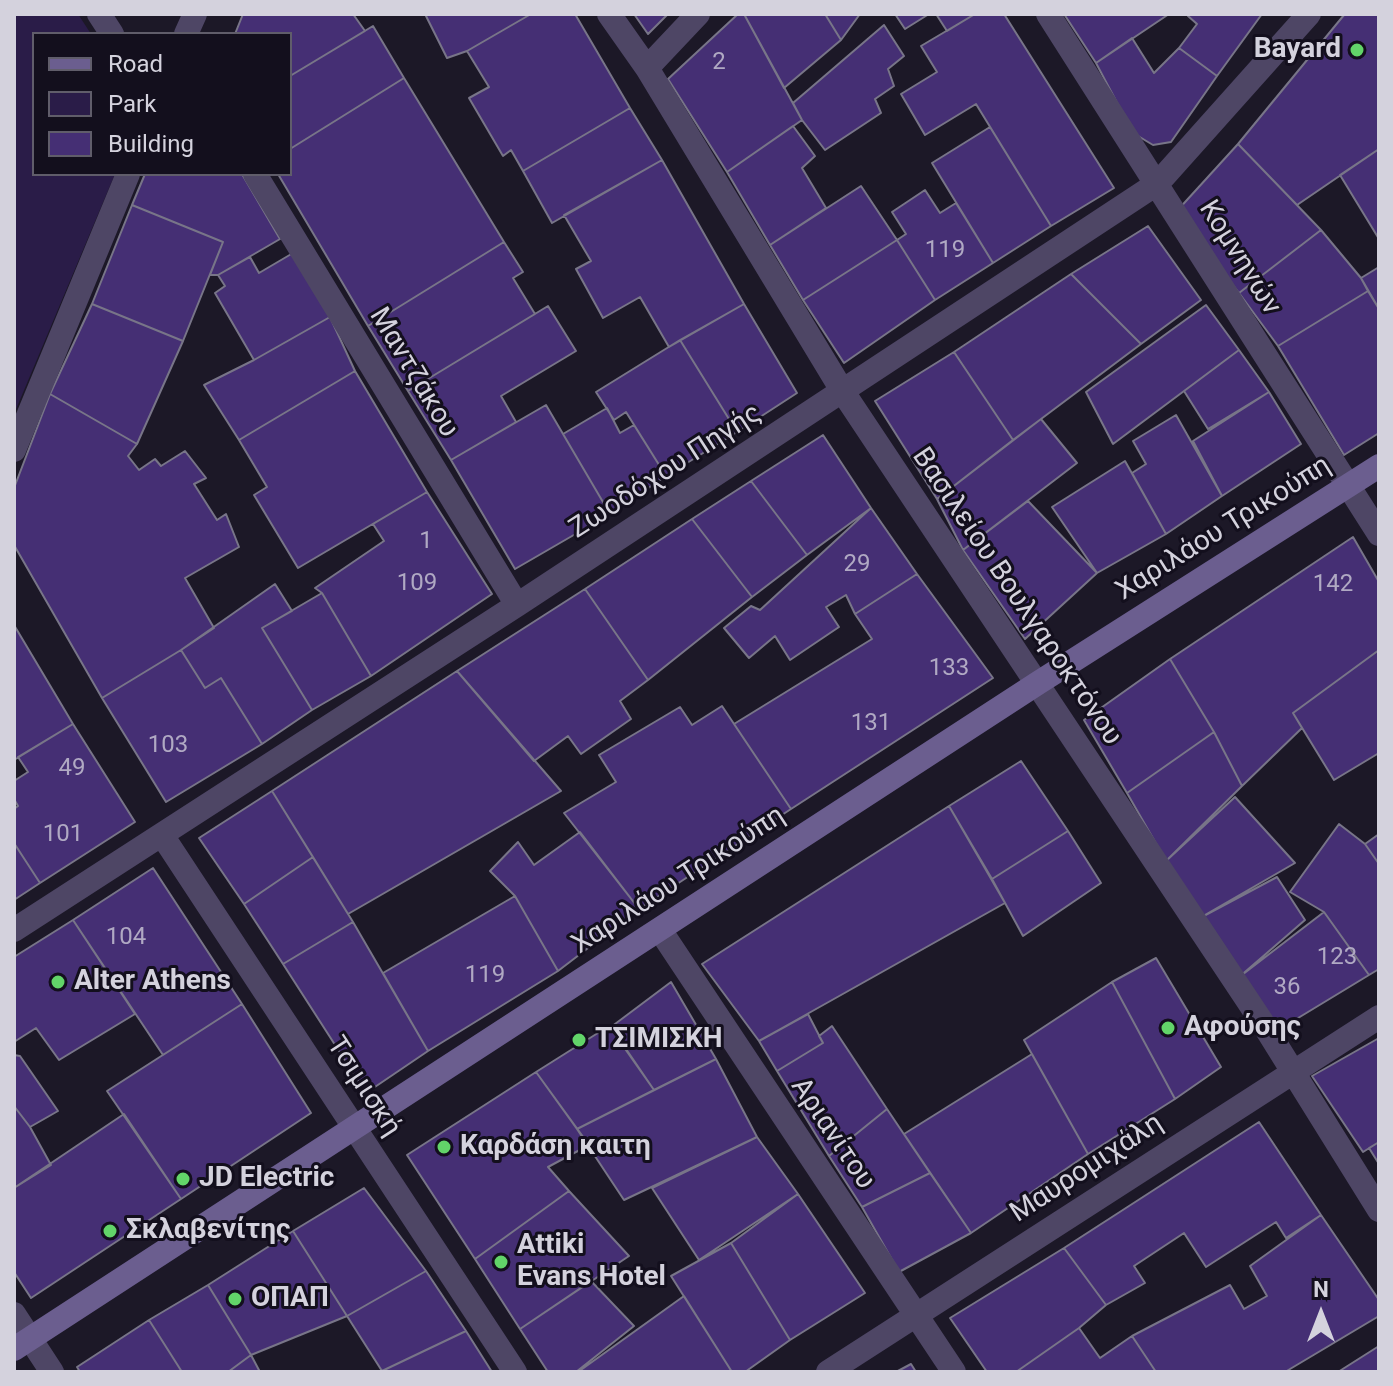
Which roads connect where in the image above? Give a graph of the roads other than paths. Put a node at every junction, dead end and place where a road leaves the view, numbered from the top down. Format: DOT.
graph roads {
  1 [pos="99,14"];
  2 [pos="609,14"];
  3 [pos="698,14"];
  4 [pos="1048,14"];
  5 [pos="1309,14"];
  6 [pos="111,32"];
  7 [pos="647,68"];
  8 [pos="127,176"];
  9 [pos="256,176"];
  10 [pos="1158,183"];
  11 [pos="843,392"];
  12 [pos="14,450"];
  13 [pos="1379,466"];
  14 [pos="1348,486"];
  15 [pos="1379,534"];
  16 [pos="517,605"];
  17 [pos="1038,683"];
  18 [pos="162,835"];
  19 [pos="14,930"];
  20 [pos="660,930"];
  21 [pos="1379,1017"];
  22 [pos="1293,1072"];
  23 [pos="354,1127"];
  24 [pos="1379,1210"];
  25 [pos="14,1314"];
  26 [pos="916,1315"];
  27 [pos="22,1344"];
  28 [pos="52,1372"];
  29 [pos="515,1372"];
  30 [pos="828,1372"];
  31 [pos="954,1372"];
  1 -- 6 [label="street"];
  2 -- 7 [label="street, Βασιλείου Βουλγαροκτόνου"];
  3 -- 7 [label="street"];
  4 -- 10 [label="street, Κομνηνών"];
  5 -- 10 [label="street, Ζωοδόχου Πηγής"];
  7 -- 11 [label="street, Βασιλείου Βουλγαροκτόνου"];
  8 -- 12 [label="street"];
  9 -- 16 [label="street, Μαντζάκου"];
  10 -- 11 [label="street, Ζωοδόχου Πηγής"];
  10 -- 14 [label="street, Κομνηνών"];
  11 -- 16 [label="street, Ζωοδόχου Πηγής"];
  11 -- 17 [label="street, Βασιλείου Βουλγαροκτόνου"];
  13 -- 14 [label="street, Χαριλάου Τρικούπη"];
  14 -- 15 [label="street, Κομνηνών"];
  14 -- 17 [label="street, Χαριλάου Τρικούπη"];
  16 -- 18 [label="street, Ζωοδόχου Πηγής"];
  17 -- 20 [label="street, Χαριλάου Τρικούπη"];
  17 -- 22 [label="street, Βασιλείου Βουλγαροκτόνου"];
  18 -- 19 [label="street, Ζωοδόχου Πηγής"];
  18 -- 23 [label="street, Τσιμισκή"];
  20 -- 23 [label="street, Χαριλάου Τρικούπη"];
  20 -- 26 [label="street, Αριανίτου"];
  21 -- 22 [label="street, Μαυρομιχάλη"];
  22 -- 24 [label="street, Βασιλείου Βουλγαροκτόνου"];
  22 -- 26 [label="street, Μαυρομιχάλη"];
  23 -- 27 [label="street, Χαριλάου Τρικούπη"];
  23 -- 29 [label="street, Τσιμισκή"];
  25 -- 27 [label="street"];
  26 -- 30 [label="street, Μαυρομιχάλη"];
  26 -- 31 [label="street, Αριανίτου"];
  27 -- 28 [label="street"];
}
